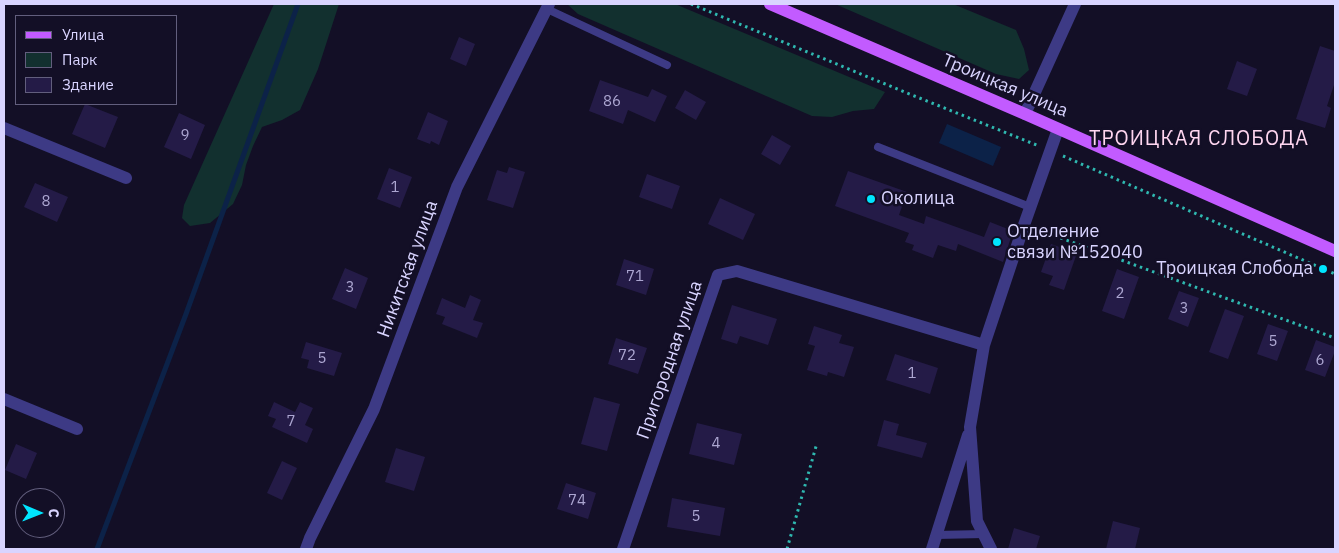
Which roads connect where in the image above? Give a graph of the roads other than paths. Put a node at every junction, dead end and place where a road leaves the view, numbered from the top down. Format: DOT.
graph roads {
  1 [pos="770,4"];
  2 [pos="1075,4"];
  3 [pos="548,6"];
  4 [pos="667,65"];
  5 [pos="1025,114"];
  6 [pos="4,128"];
  7 [pos="1058,129"];
  8 [pos="878,147"];
  9 [pos="126,178"];
  10 [pos="1030,207"];
  11 [pos="1335,251"];
  12 [pos="984,346"];
  13 [pos="4,399"];
  14 [pos="970,427"];
  15 [pos="76,430"];
  16 [pos="984,534"];
  17 [pos="936,535"];
  18 [pos="306,549"];
  19 [pos="623,549"];
  20 [pos="932,549"];
  21 [pos="991,549"];
  1 -- 5 [label="main road, Троицкая улица"];
  2 -- 5 [label="street"];
  3 -- 4 [label="lane"];
  3 -- 18 [label="street, Никитская улица"];
  5 -- 7 [label="main road, Троицкая улица"];
  6 -- 9 [label="street"];
  7 -- 10 [label="street"];
  7 -- 11 [label="main road, Троицкая улица"];
  8 -- 10 [label="lane"];
  10 -- 12 [label="street"];
  12 -- 14 [label="street"];
  12 -- 19 [label="street, Пригородная улица"];
  13 -- 15 [label="street"];
  14 -- 16 [label="street"];
  14 -- 17 [label="street"];
  16 -- 17 [label="lane"];
  16 -- 21 [label="street"];
  17 -- 20 [label="street"];
}
